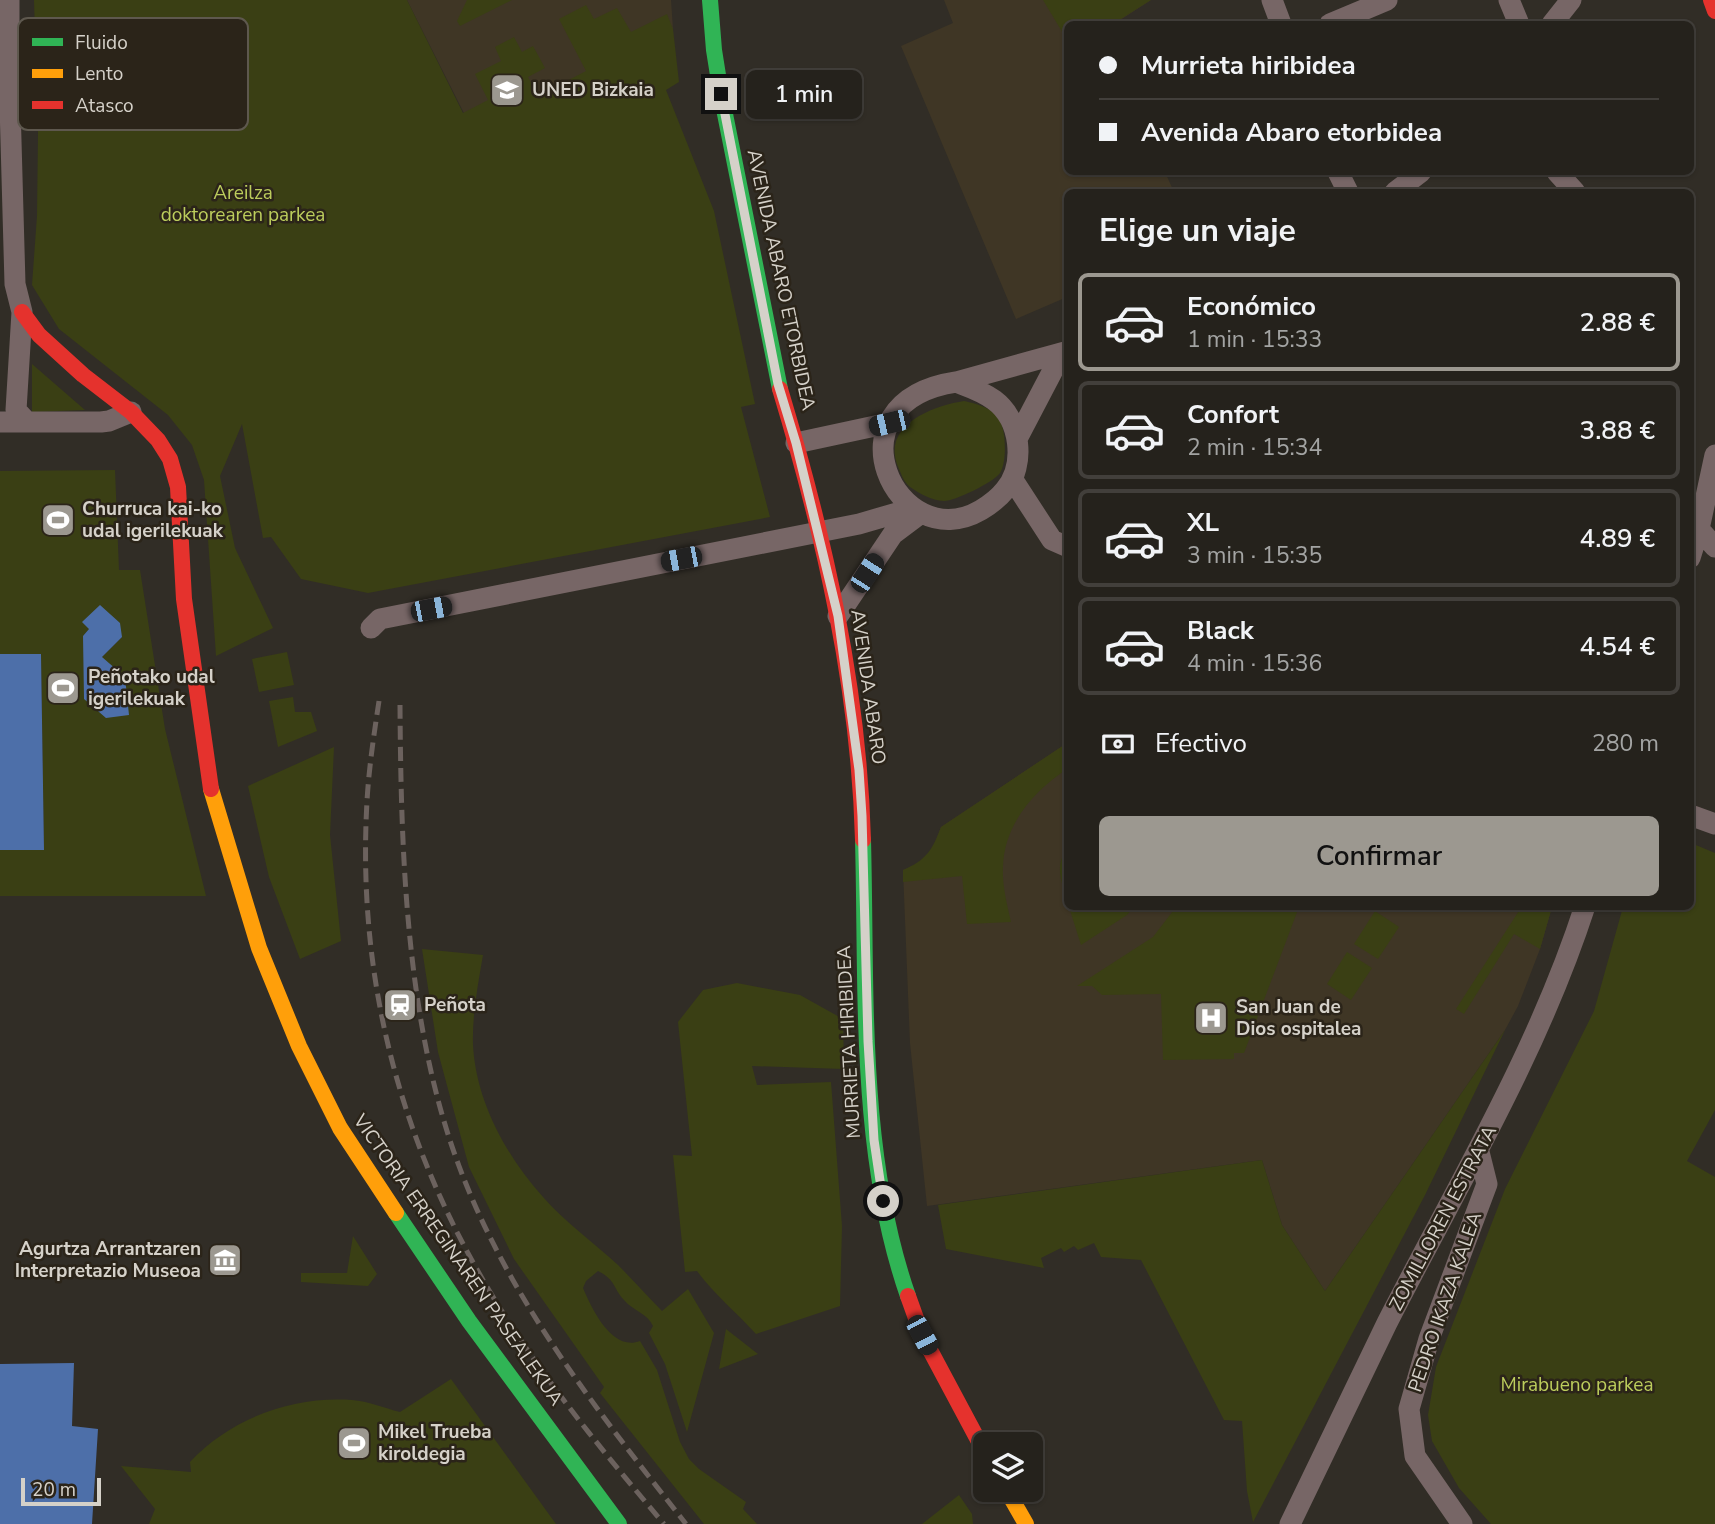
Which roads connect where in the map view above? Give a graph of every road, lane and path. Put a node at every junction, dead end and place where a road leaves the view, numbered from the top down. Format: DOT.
graph roads {
  1 [pos="9,0"];
  2 [pos="710,0"];
  3 [pos="1272,0"];
  4 [pos="1387,0"];
  5 [pos="1509,0"];
  6 [pos="1571,0"];
  7 [pos="1280,21"];
  8 [pos="1337,21"];
  9 [pos="1518,21"];
  10 [pos="1554,21"];
  11 [pos="1417,175"];
  12 [pos="1560,175"];
  13 [pos="1399,189"];
  14 [pos="1572,189"];
  15 [pos="22,312"];
  16 [pos="1064,352"];
  17 [pos="1064,354"];
  18 [pos="956,382"];
  19 [pos="131,412"];
  20 [pos="0,422"];
  21 [pos="27,422"];
  22 [pos="889,423"];
  23 [pos="1017,439"];
  24 [pos="796,443"];
  25 [pos="1715,454"];
  26 [pos="1013,480"];
  27 [pos="917,510"];
  28 [pos="1699,529"];
  29 [pos="818,531"];
  30 [pos="1064,545"];
  31 [pos="1694,545"];
  32 [pos="1715,547"];
  33 [pos="838,616"];
  34 [pos="371,628"];
  35 [pos="862,816"];
  36 [pos="1694,816"];
  37 [pos="1715,824"];
  38 [pos="1584,910"];
  39 [pos="1479,1152"];
  40 [pos="974,1432"];
  41 [pos="1013,1502"];
  42 [pos="619,1524"];
  43 [pos="1026,1524"];
  44 [pos="1290,1524"];
  45 [pos="1462,1524"];
  1 -- 15 [label="street"];
  2 -- 24 [label="street, AVENIDA ABARO ETORBIDEA"];
  3 -- 7 [label="street"];
  4 -- 8 [label="street"];
  5 -- 9 [label="street"];
  6 -- 10 [label="street"];
  11 -- 13 [label="street"];
  12 -- 14 [label="street"];
  15 -- 19 [label="street, VICTORIA ERREGINAREN PASEALEKUA"];
  15 -- 21 [label="street"];
  16 -- 18 [label="street"];
  17 -- 23 [label="street"];
  18 -- 22 [label="street"];
  18 -- 23 [label="street"];
  19 -- 21 [label="street"];
  19 -- 42 [label="street, VICTORIA ERREGINAREN PASEALEKUA"];
  20 -- 21 [label="street"];
  22 -- 24 [label="street"];
  22 -- 27 [label="street"];
  23 -- 26 [label="street"];
  24 -- 29 [label="street, AVENIDA ABARO"];
  25 -- 28 [label="street"];
  26 -- 27 [label="street"];
  26 -- 30 [label="street"];
  27 -- 29 [label="street"];
  27 -- 33 [label="street"];
  28 -- 31 [label="street"];
  28 -- 32 [label="street"];
  29 -- 33 [label="street, AVENIDA ABARO"];
  29 -- 34 [label="street"];
  33 -- 35 [label="street, AVENIDA ABARO"];
  35 -- 40 [label="street, MURRIETA HIRIBIDEA"];
  36 -- 37 [label="street"];
  38 -- 39 [label="street, ZOMILLOREN ESTRATA"];
  39 -- 44 [label="street, ZOMILLOREN ESTRATA"];
  39 -- 45 [label="street, PEDRO IKAZA KALEA"];
  41 -- 43 [label="street"];
}
